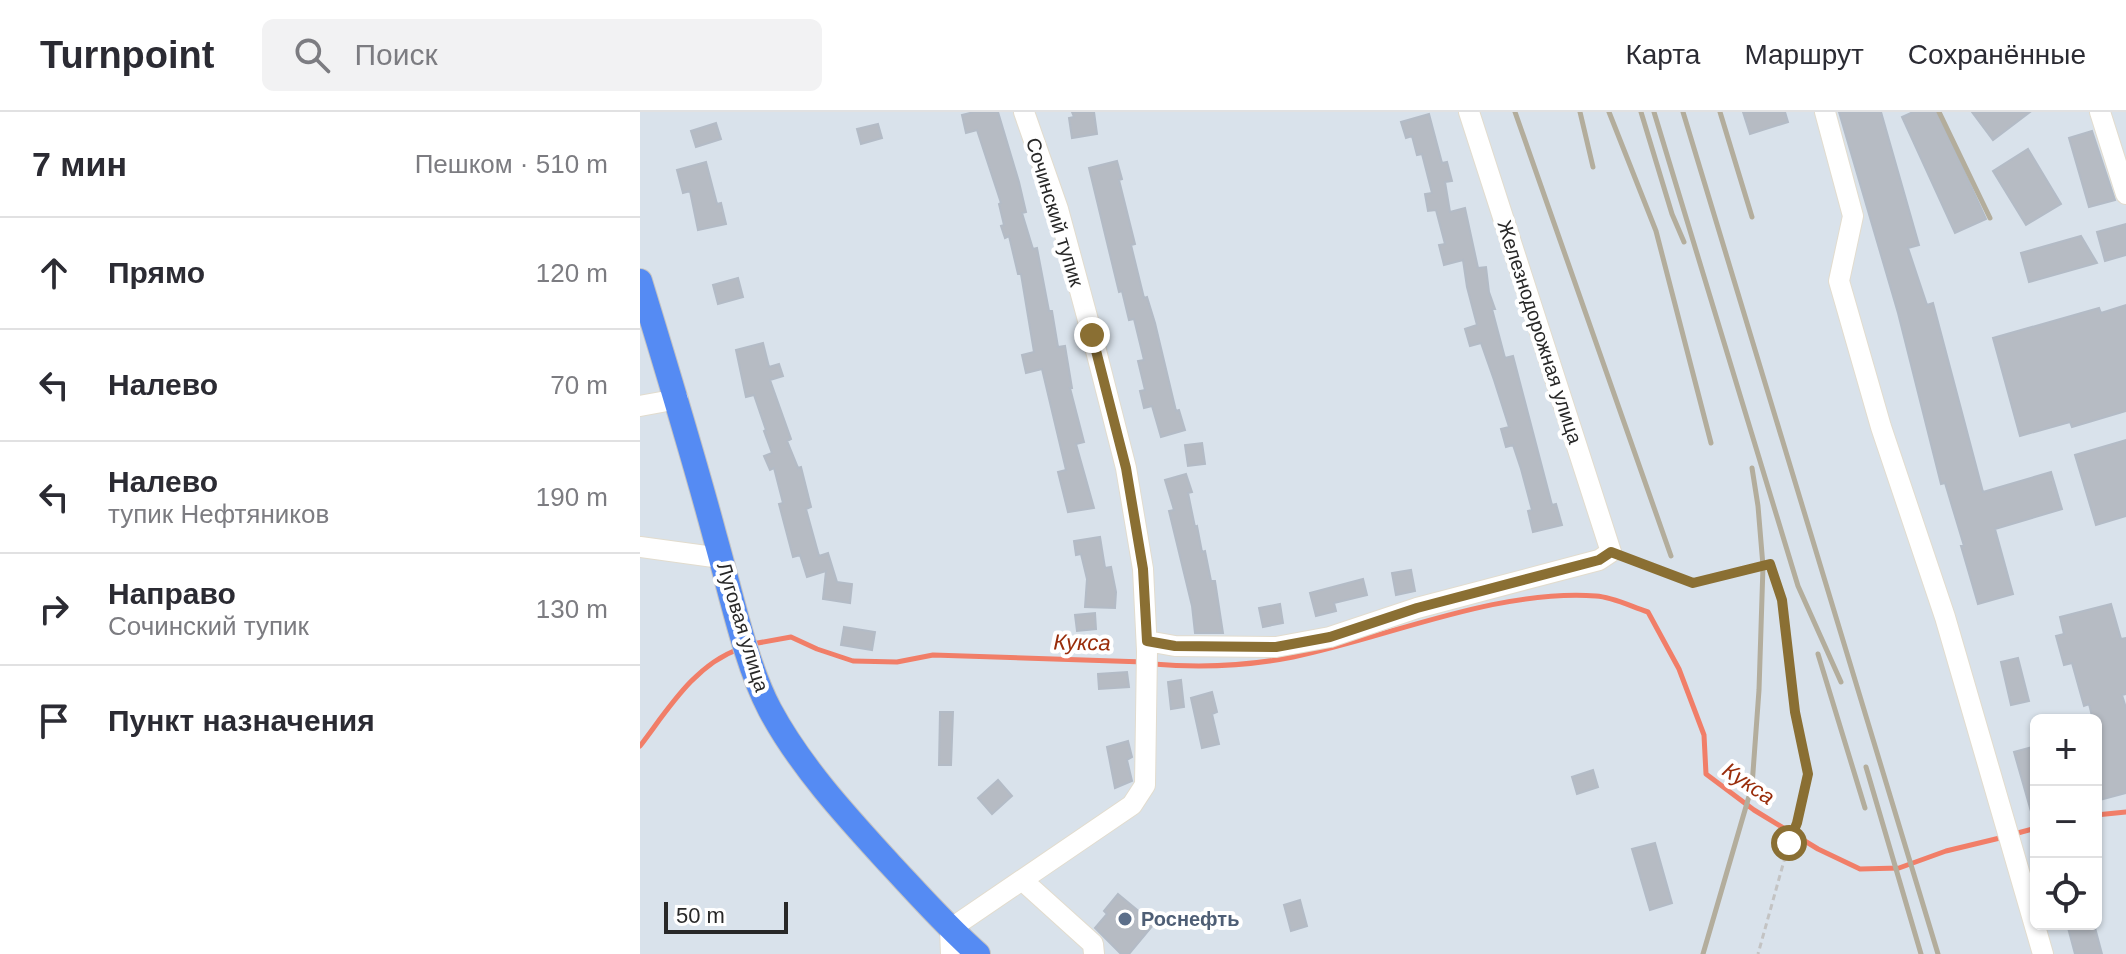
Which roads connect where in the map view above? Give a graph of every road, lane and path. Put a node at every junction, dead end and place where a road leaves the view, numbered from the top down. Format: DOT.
graph roads {
  1 [pos="1024,112"];
  2 [pos="1469,112"];
  3 [pos="1825,112"];
  4 [pos="2100,112"];
  5 [pos="2126,194"];
  6 [pos="640,281"];
  7 [pos="678,399"];
  8 [pos="640,406"];
  9 [pos="640,547"];
  10 [pos="1611,552"];
  11 [pos="721,558"];
  12 [pos="1147,654"];
  13 [pos="1022,880"];
  14 [pos="950,929"];
  15 [pos="951,954"];
  16 [pos="978,954"];
  17 [pos="1094,954"];
  18 [pos="1758,954"];
  19 [pos="2043,954"];
  1 -- 12 [label="street, Сочинский тупик"];
  2 -- 10 [label="street, Железнодорожная улица"];
  3 -- 19 [label="street"];
  4 -- 5 [label="street"];
  6 -- 7 [label="main road, Луговая улица"];
  7 -- 8 [label="street"];
  7 -- 11 [label="main road, Луговая улица"];
  9 -- 11 [label="street"];
  10 -- 12 [label="street"];
  10 -- 18 [label="path"];
  11 -- 14 [label="main road, Луговая улица"];
  12 -- 13 [label="street, Сочинский тупик"];
  13 -- 14 [label="street"];
  13 -- 17 [label="street"];
  14 -- 15 [label="street"];
  14 -- 16 [label="main road, Луговая улица"];
}
